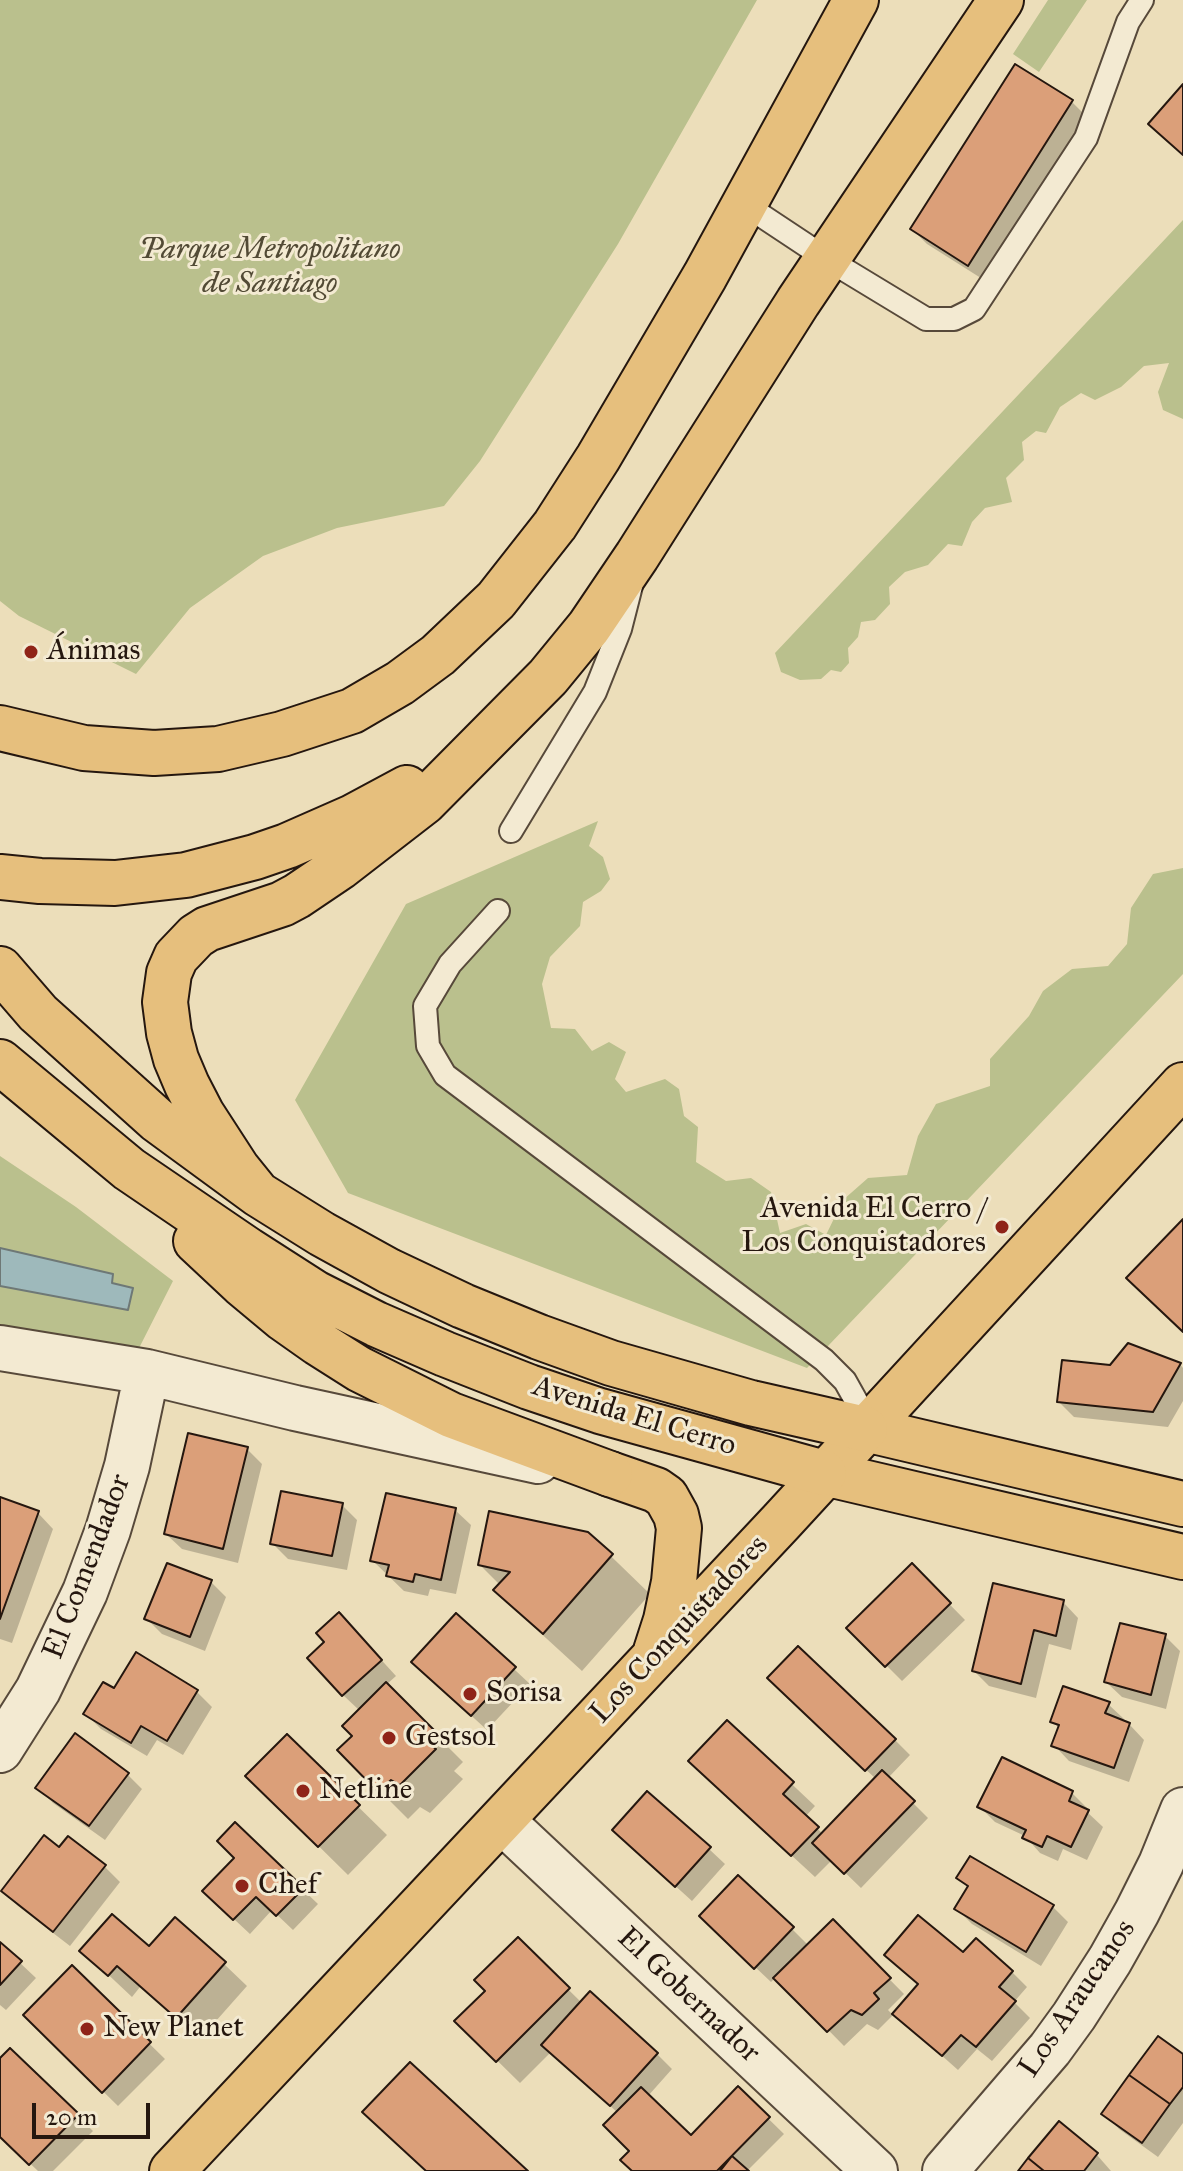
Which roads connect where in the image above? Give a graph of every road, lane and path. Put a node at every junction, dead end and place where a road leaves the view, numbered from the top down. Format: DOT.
graph roads {
  1 [pos="856,0"];
  2 [pos="1001,0"];
  3 [pos="1142,0"];
  4 [pos="744,204"];
  5 [pos="827,259"];
  6 [pos="637,556"];
  7 [pos="504,720"];
  8 [pos="0,728"];
  9 [pos="511,831"];
  10 [pos="0,877"];
  11 [pos="498,911"];
  12 [pos="0,969"];
  13 [pos="0,1062"];
  14 [pos="1183,1085"];
  15 [pos="129,1169"];
  16 [pos="258,1194"];
  17 [pos="0,1348"];
  18 [pos="147,1372"];
  19 [pos="865,1429"];
  20 [pos="824,1473"];
  21 [pos="610,1474"];
  22 [pos="1183,1504"];
  23 [pos="1183,1557"];
  24 [pos="654,1657"];
  25 [pos="0,1750"];
  26 [pos="1183,1810"];
  27 [pos="502,1821"];
  28 [pos="172,2171"];
  29 [pos="875,2171"];
  30 [pos="945,2171"];
  1 -- 4 [label="main road"];
  2 -- 5 [label="main road"];
  3 -- 5 [label="lane"];
  4 -- 5 [label="lane"];
  4 -- 8 [label="main road"];
  5 -- 6 [label="main road"];
  6 -- 7 [label="main road"];
  6 -- 9 [label="lane"];
  7 -- 10 [label="main road"];
  7 -- 16 [label="main road"];
  11 -- 19 [label="lane"];
  12 -- 16 [label="main road, Avenida El Cerro"];
  13 -- 15 [label="main road"];
  14 -- 19 [label="main road, Los Conquistadores"];
  15 -- 20 [label="main road, Avenida El Cerro"];
  15 -- 21 [label="main road"];
  16 -- 19 [label="main road, Avenida El Cerro"];
  17 -- 18 [label="street, Avenida El Cerro"];
  18 -- 21 [label="street, Avenida El Cerro"];
  18 -- 25 [label="street, El Comendador"];
  19 -- 20 [label="main road, Los Conquistadores"];
  19 -- 22 [label="main road, Avenida El Cerro"];
  20 -- 23 [label="main road, Avenida El Cerro"];
  20 -- 24 [label="main road, Los Conquistadores"];
  21 -- 24 [label="main road"];
  24 -- 27 [label="main road, Los Conquistadores"];
  26 -- 30 [label="street, Los Araucanos"];
  27 -- 28 [label="main road, Los Conquistadores"];
  27 -- 29 [label="street, El Gobernador"];
}
